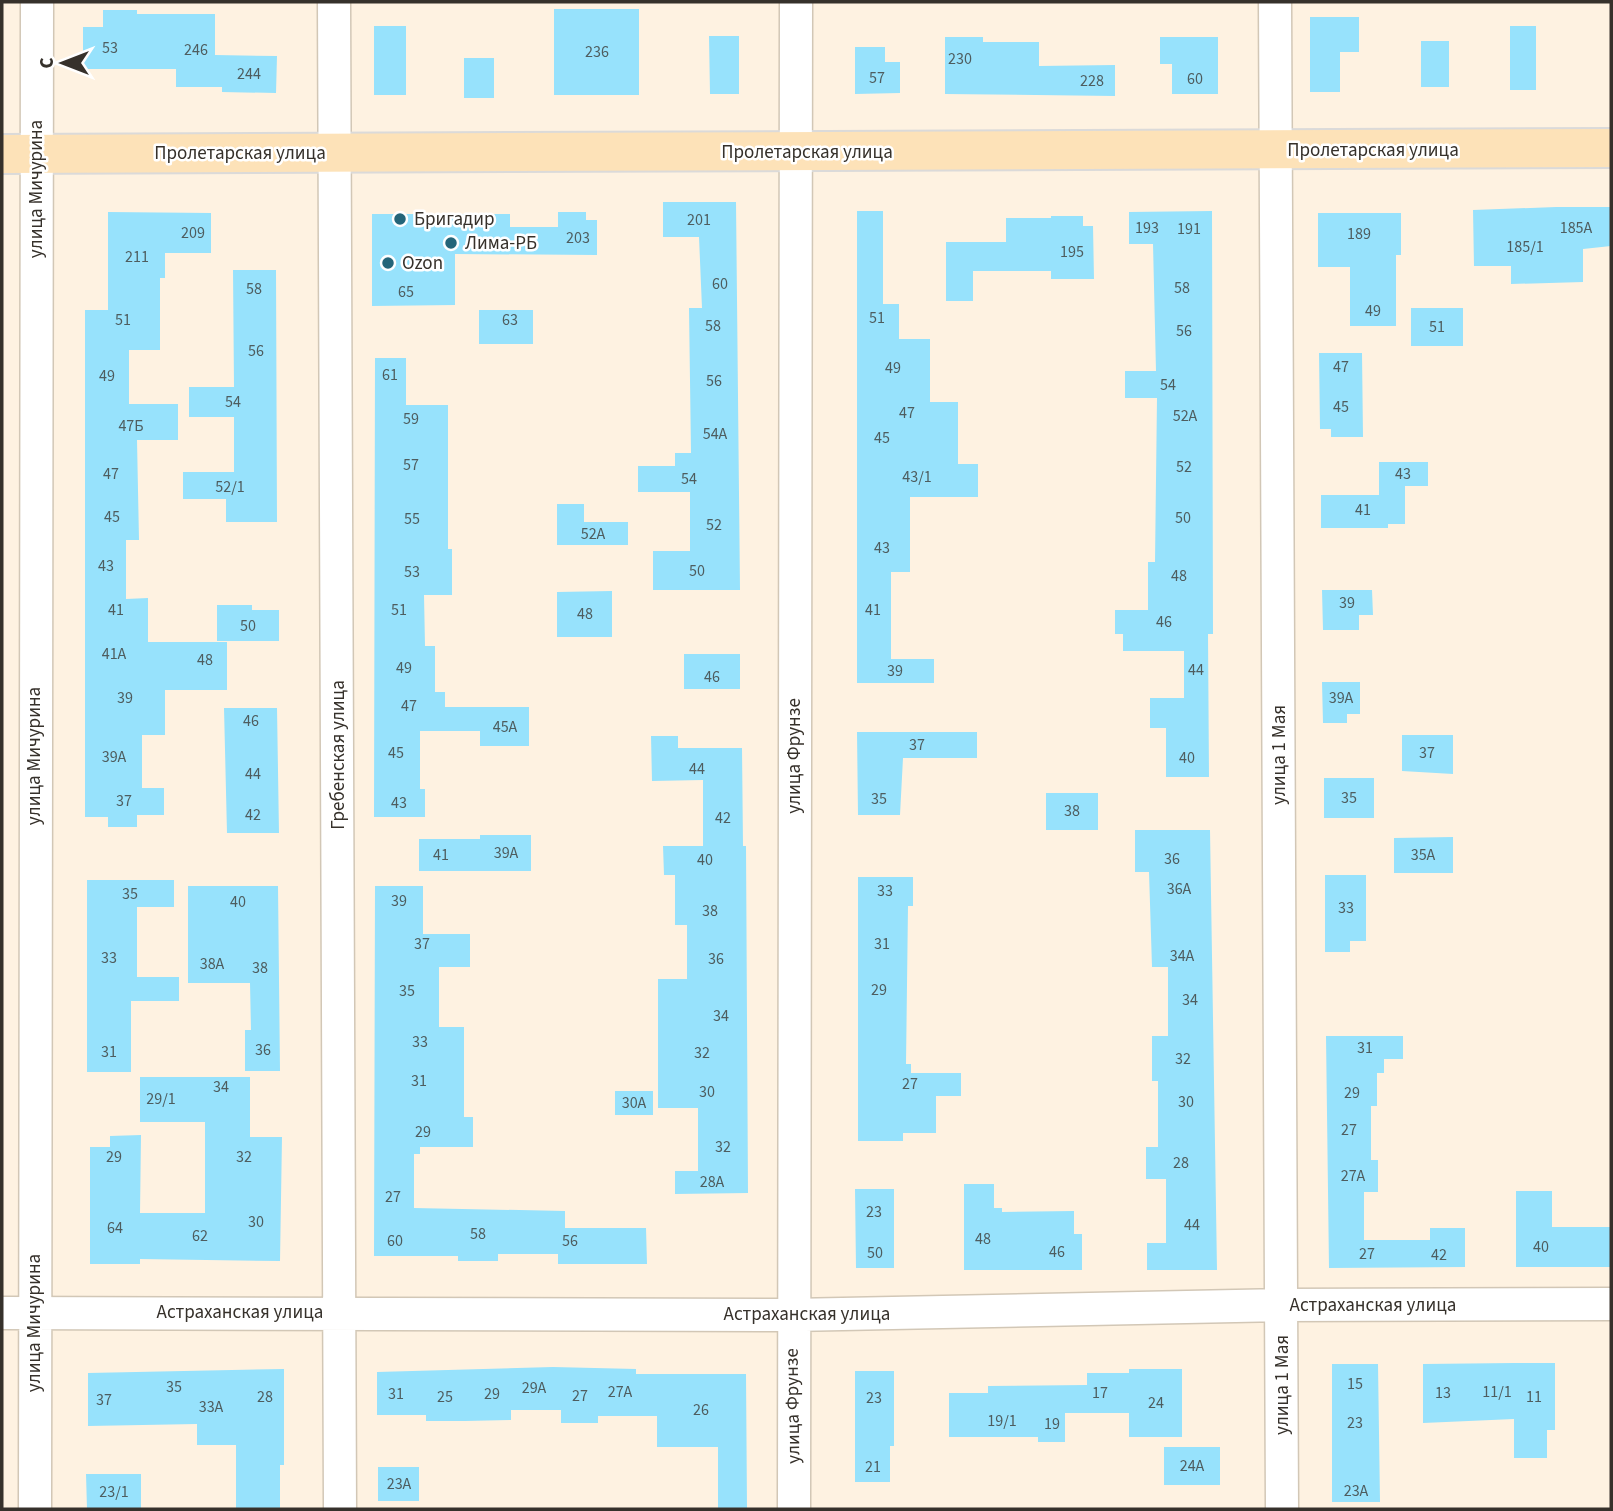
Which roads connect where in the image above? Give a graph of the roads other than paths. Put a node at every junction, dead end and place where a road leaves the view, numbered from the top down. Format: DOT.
graph roads {
  1 [pos="37,2"];
  2 [pos="334,2"];
  3 [pos="796,2"];
  4 [pos="1275,2"];
  5 [pos="1611,148"];
  6 [pos="1275,151"];
  7 [pos="796,152"];
  8 [pos="336,153"];
  9 [pos="19,154"];
  10 [pos="1611,1304"];
  11 [pos="1282,1305"];
  12 [pos="341,1312"];
  13 [pos="2,1313"];
  14 [pos="33,1313"];
  15 [pos="792,1315"];
  16 [pos="35,1509"];
  17 [pos="340,1509"];
  18 [pos="794,1509"];
  19 [pos="1282,1509"];
  1 -- 9 [label="street, улица Мичурина"];
  2 -- 8 [label="street, Гребенская улица"];
  3 -- 7 [label="street, улица Фрунзе"];
  4 -- 6 [label="street, улица 1 Мая"];
  5 -- 6 [label="main road, Пролетарская улица"];
  6 -- 7 [label="main road, Пролетарская улица"];
  6 -- 11 [label="street, улица 1 Мая"];
  7 -- 8 [label="main road, Пролетарская улица"];
  7 -- 15 [label="street, улица Фрунзе"];
  8 -- 9 [label="main road, Пролетарская улица"];
  8 -- 12 [label="street, Гребенская улица"];
  9 -- 14 [label="street, улица Мичурина"];
  10 -- 11 [label="street, Астраханская улица"];
  11 -- 15 [label="street, Астраханская улица"];
  11 -- 19 [label="street, улица 1 Мая"];
  12 -- 14 [label="street, Астраханская улица"];
  12 -- 15 [label="street, Астраханская улица"];
  12 -- 17 [label="street, Гребенская улица"];
  13 -- 14 [label="street, Астраханская улица"];
  14 -- 16 [label="street, улица Мичурина"];
  15 -- 18 [label="street, улица Фрунзе"];
}
